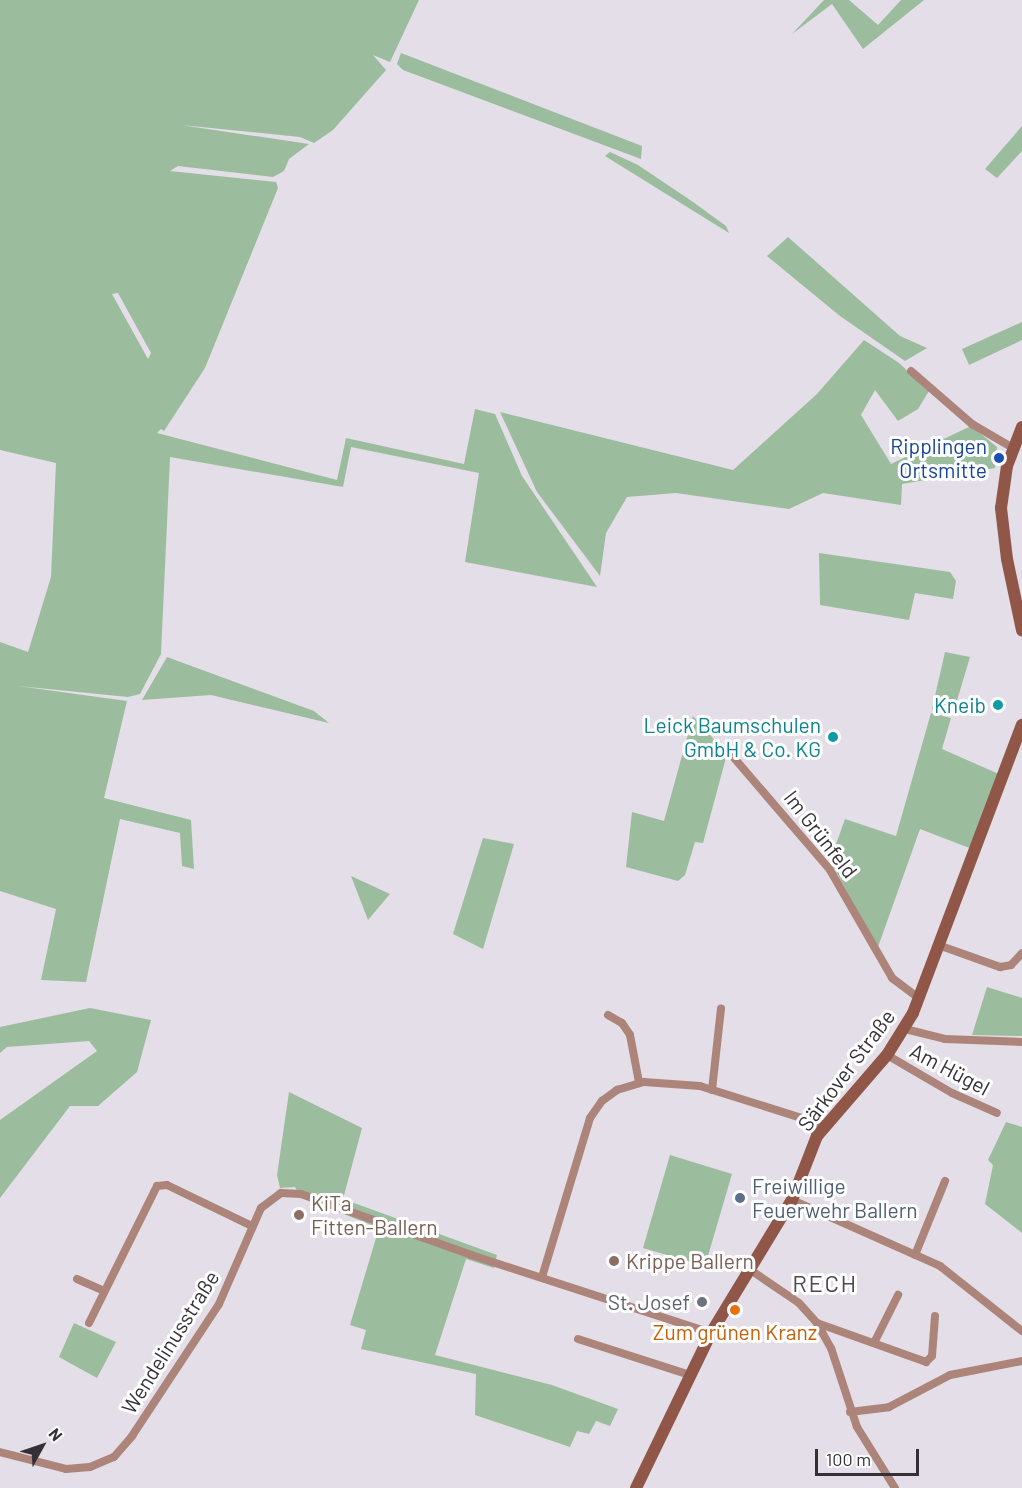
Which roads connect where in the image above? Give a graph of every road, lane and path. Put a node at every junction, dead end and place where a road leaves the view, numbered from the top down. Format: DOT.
graph roads {
  1 [pos="911,371"];
  2 [pos="1022,427"];
  3 [pos="1013,448"];
  4 [pos="1022,630"];
  5 [pos="1022,725"];
  6 [pos="729,752"];
  7 [pos="941,946"];
  8 [pos="1022,953"];
  9 [pos="920,999"];
  10 [pos="721,1008"];
  11 [pos="608,1015"];
  12 [pos="905,1029"];
  13 [pos="1022,1042"];
  14 [pos="887,1055"];
  15 [pos="639,1082"];
  16 [pos="712,1090"];
  17 [pos="997,1113"];
  18 [pos="824,1125"];
  19 [pos="945,1181"];
  20 [pos="792,1200"];
  21 [pos="252,1226"];
  22 [pos="915,1255"];
  23 [pos="749,1269"];
  24 [pos="542,1277"];
  25 [pos="77,1279"];
  26 [pos="104,1291"];
  27 [pos="898,1295"];
  28 [pos="935,1316"];
  29 [pos="89,1323"];
  30 [pos="817,1323"];
  31 [pos="1022,1331"];
  32 [pos="711,1333"];
  33 [pos="578,1338"];
  34 [pos="874,1343"];
  35 [pos="1022,1361"];
  36 [pos="690,1375"];
  37 [pos="850,1412"];
  38 [pos="0,1452"];
  39 [pos="636,1488"];
  40 [pos="895,1488"];
  1 -- 3 [label="street"];
  2 -- 3 [label="main road"];
  3 -- 4 [label="main road"];
  5 -- 7 [label="main road, Särkover Straße"];
  6 -- 9 [label="street, Im Grünfeld"];
  7 -- 8 [label="street"];
  7 -- 9 [label="main road, Särkover Straße"];
  9 -- 12 [label="main road, Särkover Straße"];
  10 -- 16 [label="street"];
  11 -- 15 [label="street"];
  12 -- 13 [label="street"];
  12 -- 14 [label="main road, Särkover Straße"];
  14 -- 17 [label="street, Am Hügel"];
  14 -- 18 [label="main road, Särkover Straße"];
  15 -- 16 [label="street"];
  15 -- 24 [label="street"];
  16 -- 18 [label="street"];
  18 -- 20 [label="main road, Särkover Straße"];
  19 -- 22 [label="street"];
  20 -- 22 [label="street"];
  20 -- 23 [label="main road, Särkover Straße"];
  21 -- 24 [label="street, Wendelinusstraße"];
  21 -- 26 [label="street"];
  21 -- 38 [label="street, Wendelinusstraße"];
  22 -- 31 [label="street"];
  23 -- 30 [label="street"];
  23 -- 32 [label="main road, Särkover Straße"];
  24 -- 32 [label="street, Wendelinusstraße"];
  25 -- 26 [label="street"];
  26 -- 29 [label="street"];
  27 -- 34 [label="street"];
  28 -- 34 [label="street"];
  30 -- 34 [label="street"];
  30 -- 37 [label="street"];
  32 -- 36 [label="main road, Särkover Straße"];
  33 -- 36 [label="street"];
  35 -- 37 [label="street"];
  36 -- 39 [label="main road, Särkover Straße"];
  37 -- 40 [label="street"];
}
